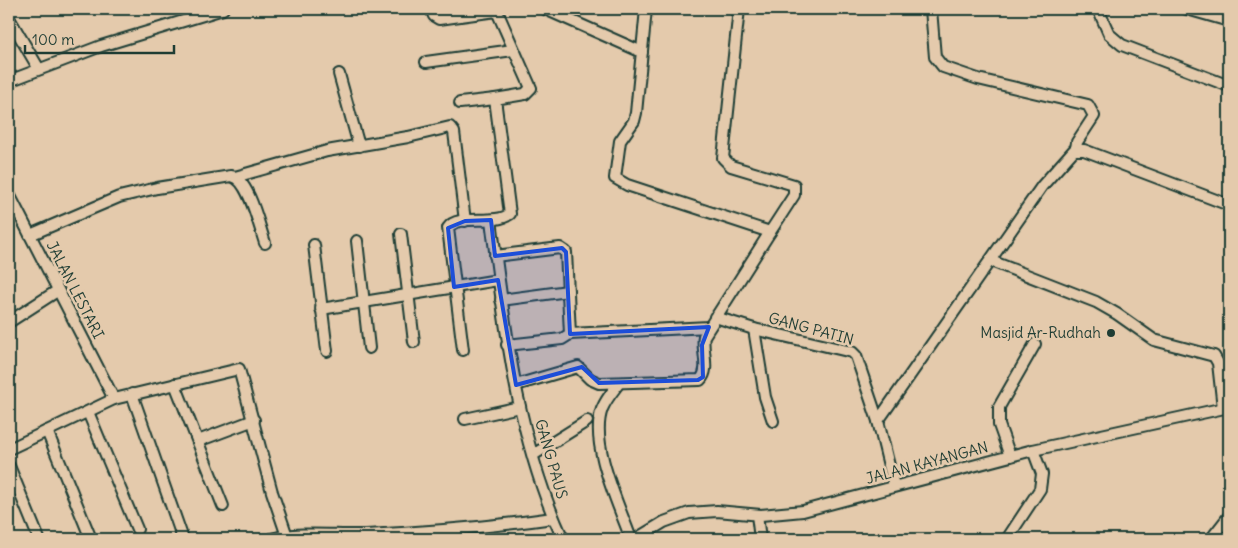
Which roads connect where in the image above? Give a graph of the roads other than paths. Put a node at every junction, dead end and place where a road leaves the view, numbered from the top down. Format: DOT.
graph roads {
  1 [pos="223,9"];
  2 [pos="432,9"];
  3 [pos="534,9"];
  4 [pos="545,9"];
  5 [pos="646,9"];
  6 [pos="738,9"];
  7 [pos="931,9"];
  8 [pos="1098,9"];
  9 [pos="1188,9"];
  10 [pos="496,10"];
  11 [pos="9,18"];
  12 [pos="1229,21"];
  13 [pos="514,50"];
  14 [pos="642,52"];
  15 [pos="426,62"];
  16 [pos="39,69"];
  17 [pos="338,74"];
  18 [pos="9,82"];
  19 [pos="1229,86"];
  20 [pos="495,99"];
  21 [pos="460,103"];
  22 [pos="359,146"];
  23 [pos="1076,149"];
  24 [pos="235,177"];
  25 [pos="9,194"];
  26 [pos="1229,205"];
  27 [pos="491,220"];
  28 [pos="465,221"];
  29 [pos="770,232"];
  30 [pos="401,234"];
  31 [pos="30,235"];
  32 [pos="357,241"];
  33 [pos="265,243"];
  34 [pos="314,245"];
  35 [pos="496,256"];
  36 [pos="991,261"];
  37 [pos="498,280"];
  38 [pos="454,286"];
  39 [pos="57,291"];
  40 [pos="568,291"];
  41 [pos="409,294"];
  42 [pos="501,300"];
  43 [pos="364,302"];
  44 [pos="322,309"];
  45 [pos="715,317"];
  46 [pos="9,322"];
  47 [pos="710,327"];
  48 [pos="754,329"];
  49 [pos="570,334"];
  50 [pos="414,342"];
  51 [pos="1036,344"];
  52 [pos="507,345"];
  53 [pos="369,348"];
  54 [pos="463,350"];
  55 [pos="327,351"];
  56 [pos="619,383"];
  57 [pos="175,384"];
  58 [pos="516,385"];
  59 [pos="132,394"];
  60 [pos="114,399"];
  61 [pos="1226,407"];
  62 [pos="520,408"];
  63 [pos="88,412"];
  64 [pos="466,419"];
  65 [pos="254,420"];
  66 [pos="586,421"];
  67 [pos="773,421"];
  68 [pos="878,421"];
  69 [pos="46,431"];
  70 [pos="198,441"];
  71 [pos="9,449"];
  72 [pos="1033,450"];
  73 [pos="533,454"];
  74 [pos="1010,456"];
  75 [pos="9,466"];
  76 [pos="894,486"];
  77 [pos="223,506"];
  78 [pos="757,515"];
  79 [pos="1229,516"];
  80 [pos="553,518"];
  81 [pos="137,529"];
  82 [pos="287,537"];
  83 [pos="39,539"];
  84 [pos="91,539"];
  85 [pos="183,539"];
  86 [pos="271,539"];
  87 [pos="563,539"];
  88 [pos="631,539"];
  89 [pos="636,539"];
  90 [pos="760,539"];
  91 [pos="1007,539"];
  92 [pos="1211,539"];
  1 -- 16 [label="street"];
  2 -- 10 [label="street"];
  3 -- 4 [label="street"];
  4 -- 14 [label="street"];
  5 -- 14 [label="street"];
  6 -- 29 [label="street"];
  7 -- 23 [label="street"];
  8 -- 19 [label="street"];
  9 -- 12 [label="street"];
  10 -- 13 [label="street"];
  11 -- 16 [label="street"];
  13 -- 15 [label="street"];
  13 -- 20 [label="street"];
  14 -- 29 [label="street"];
  16 -- 18 [label="street"];
  17 -- 22 [label="street"];
  20 -- 21 [label="street"];
  20 -- 27 [label="street"];
  22 -- 24 [label="street"];
  22 -- 28 [label="street"];
  23 -- 26 [label="street"];
  23 -- 36 [label="street"];
  24 -- 31 [label="street"];
  24 -- 33 [label="street"];
  25 -- 31 [label="street, JALAN LESTARI"];
  27 -- 28 [label="street"];
  27 -- 35 [label="street, GANG PAUS"];
  28 -- 38 [label="street"];
  29 -- 45 [label="street"];
  30 -- 41 [label="street"];
  31 -- 39 [label="street, JALAN LESTARI"];
  32 -- 43 [label="street"];
  34 -- 44 [label="street"];
  35 -- 37 [label="street, GANG PAUS"];
  35 -- 40 [label="street"];
  36 -- 61 [label="street"];
  36 -- 68 [label="street"];
  37 -- 38 [label="street"];
  37 -- 42 [label="street, GANG PAUS"];
  38 -- 41 [label="street"];
  38 -- 54 [label="street"];
  39 -- 46 [label="street"];
  39 -- 60 [label="street, JALAN LESTARI"];
  40 -- 42 [label="street"];
  40 -- 49 [label="street"];
  41 -- 43 [label="street"];
  41 -- 50 [label="street"];
  42 -- 52 [label="street, GANG PAUS"];
  43 -- 44 [label="street"];
  43 -- 53 [label="street"];
  44 -- 55 [label="street"];
  45 -- 47 [label="street"];
  45 -- 48 [label="street, GANG PATIN"];
  47 -- 49 [label="street"];
  47 -- 56 [label="street"];
  48 -- 67 [label="street"];
  48 -- 68 [label="street, GANG PATIN"];
  49 -- 52 [label="street"];
  51 -- 74 [label="street"];
  52 -- 58 [label="street, GANG PAUS"];
  56 -- 58 [label="street"];
  56 -- 88 [label="street"];
  57 -- 59 [label="street"];
  57 -- 65 [label="street"];
  57 -- 70 [label="street"];
  58 -- 62 [label="street, GANG PAUS"];
  59 -- 60 [label="street"];
  59 -- 85 [label="street"];
  60 -- 63 [label="street"];
  61 -- 72 [label="street, JALAN KAYANGAN"];
  62 -- 64 [label="street"];
  62 -- 73 [label="street, GANG PAUS"];
  63 -- 69 [label="street"];
  63 -- 81 [label="street"];
  65 -- 70 [label="street"];
  65 -- 82 [label="street"];
  66 -- 73 [label="street"];
  68 -- 76 [label="street, GANG PATIN"];
  69 -- 71 [label="street"];
  69 -- 84 [label="street"];
  70 -- 77 [label="street"];
  72 -- 74 [label="street, JALAN KAYANGAN"];
  72 -- 91 [label="street"];
  73 -- 80 [label="street, GANG PAUS"];
  74 -- 76 [label="street, JALAN KAYANGAN"];
  75 -- 83 [label="street"];
  76 -- 78 [label="street, JALAN KAYANGAN"];
  78 -- 89 [label="street, JALAN KAYANGAN"];
  78 -- 90 [label="street"];
  79 -- 92 [label="street"];
  80 -- 82 [label="street"];
  80 -- 87 [label="street, GANG PAUS"];
  82 -- 86 [label="street"];
}
